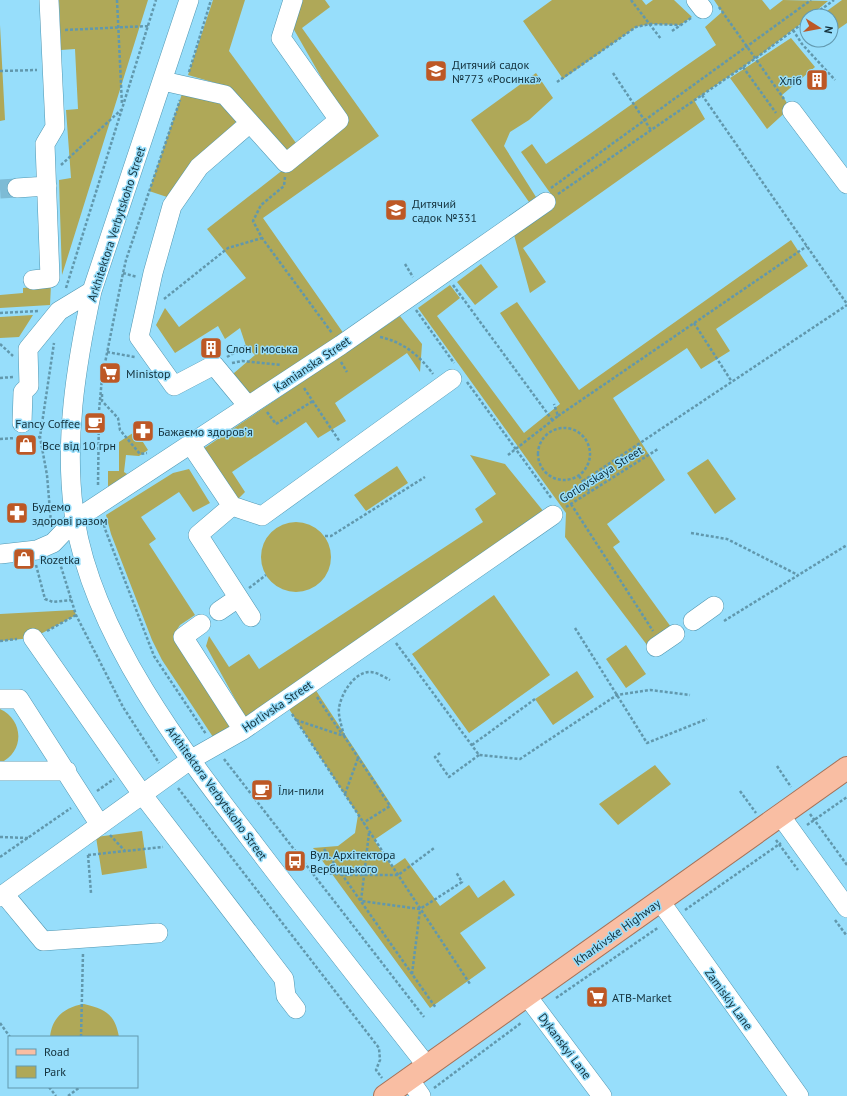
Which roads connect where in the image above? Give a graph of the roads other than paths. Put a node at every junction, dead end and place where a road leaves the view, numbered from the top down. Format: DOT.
graph roads {
  1 [pos="49,0"];
  2 [pos="189,0"];
  3 [pos="293,0"];
  4 [pos="163,81"];
  5 [pos="792,111"];
  6 [pos="250,123"];
  7 [pos="47,182"];
  8 [pos="847,184"];
  9 [pos="17,188"];
  10 [pos="546,202"];
  11 [pos="33,280"];
  12 [pos="92,291"];
  13 [pos="452,375"];
  14 [pos="256,407"];
  15 [pos="22,423"];
  16 [pos="191,445"];
  17 [pos="232,506"];
  18 [pos="557,513"];
  19 [pos="75,520"];
  20 [pos="0,554"];
  21 [pos="238,598"];
  22 [pos="219,611"];
  23 [pos="719,614"];
  24 [pos="251,617"];
  25 [pos="693,621"];
  26 [pos="201,624"];
  27 [pos="33,638"];
  28 [pos="0,699"];
  29 [pos="243,730"];
  30 [pos="190,760"];
  31 [pos="847,768"];
  32 [pos="67,771"];
  33 [pos="0,772"];
  34 [pos="142,794"];
  35 [pos="780,815"];
  36 [pos="93,830"];
  37 [pos="2,895"];
  38 [pos="847,908"];
  39 [pos="666,910"];
  40 [pos="158,933"];
  41 [pos="533,1003"];
  42 [pos="296,1009"];
  43 [pos="427,1066"];
  44 [pos="407,1091"];
  45 [pos="602,1096"];
  46 [pos="799,1096"];
  1 -- 7 [label="street"];
  2 -- 4 [label="street, Arkhitektora Verbytskoho Street"];
  3 -- 6 [label="street"];
  4 -- 6 [label="street"];
  4 -- 12 [label="street, Arkhitektora Verbytskoho Street"];
  5 -- 8 [label="street"];
  6 -- 14 [label="street"];
  7 -- 9 [label="street"];
  7 -- 11 [label="street"];
  10 -- 14 [label="street, Kamianska Street"];
  12 -- 15 [label="street"];
  12 -- 19 [label="street, Arkhitektora Verbytskoho Street"];
  13 -- 17 [label="street"];
  14 -- 16 [label="street, Kamianska Street"];
  16 -- 17 [label="street"];
  16 -- 19 [label="street, Kamianska Street"];
  17 -- 21 [label="street"];
  18 -- 29 [label="street, Horlivska Street"];
  19 -- 20 [label="street, Kamianska Street"];
  19 -- 30 [label="street, Arkhitektora Verbytskoho Street"];
  21 -- 22 [label="street"];
  21 -- 24 [label="street"];
  23 -- 25 [label="street"];
  26 -- 29 [label="street"];
  27 -- 34 [label="street"];
  28 -- 32 [label="street"];
  29 -- 30 [label="street, Horlivska Street"];
  30 -- 34 [label="street, Horlivska Street"];
  30 -- 43 [label="street, Arkhitektora Verbytskoho Street"];
  31 -- 35 [label="main road, Kharkivske Highway"];
  32 -- 33 [label="street"];
  32 -- 36 [label="street"];
  34 -- 36 [label="street, Horlivska Street"];
  34 -- 42 [label="street"];
  35 -- 38 [label="street"];
  35 -- 39 [label="main road, Kharkivske Highway"];
  36 -- 37 [label="street, Horlivska Street"];
  37 -- 40 [label="street"];
  39 -- 41 [label="main road, Kharkivske Highway"];
  39 -- 46 [label="street, Zamiskiy Lane"];
  41 -- 43 [label="main road, Kharkivske Highway"];
  41 -- 45 [label="street, Dykanskyi Lane"];
  43 -- 44 [label="main road, Kharkivske Highway"];
}
